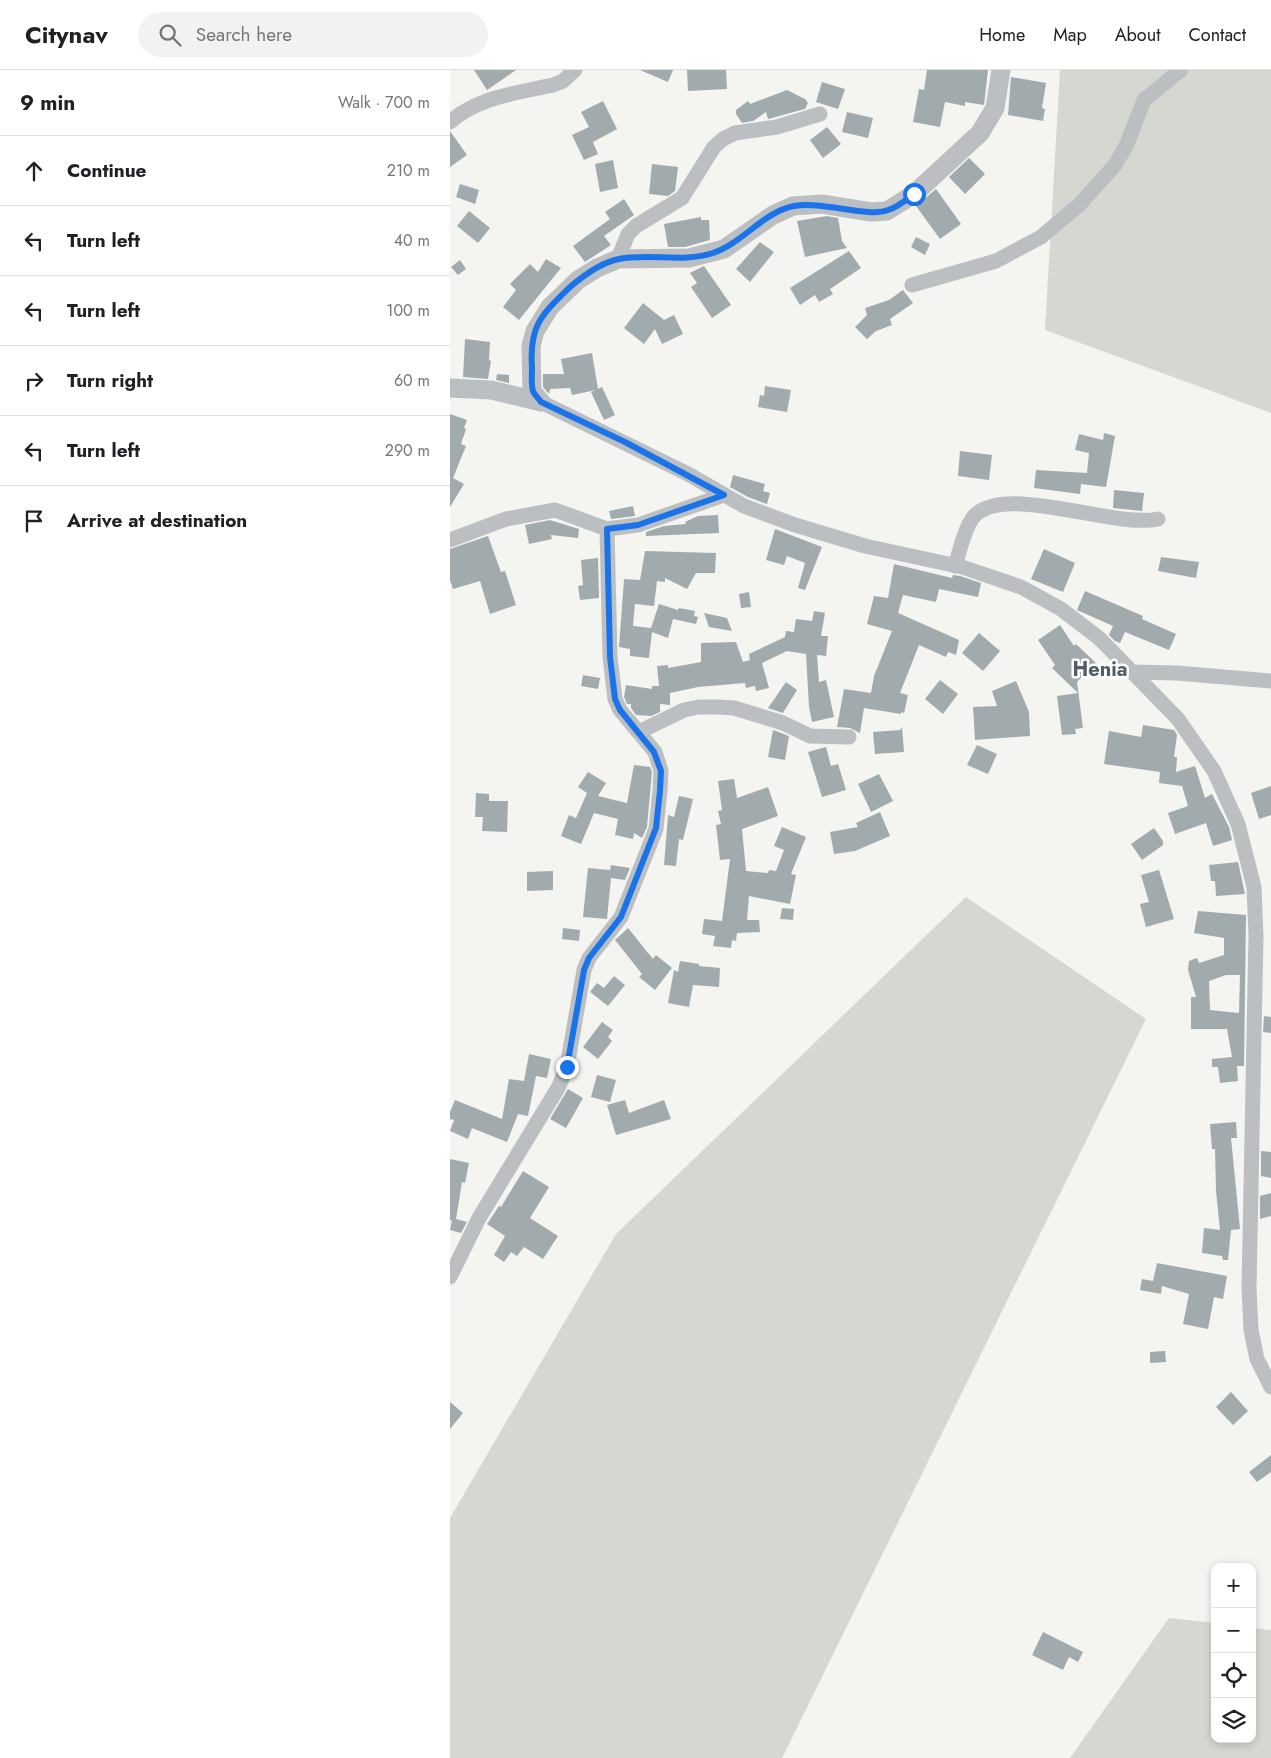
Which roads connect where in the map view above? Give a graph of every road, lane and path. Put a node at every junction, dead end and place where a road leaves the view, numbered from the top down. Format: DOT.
graph roads {
  1 [pos="575,70"];
  2 [pos="1001,70"];
  3 [pos="1181,70"];
  4 [pos="820,114"];
  5 [pos="450,122"];
  6 [pos="618,259"];
  7 [pos="912,285"];
  8 [pos="450,388"];
  9 [pos="541,402"];
  10 [pos="724,495"];
  11 [pos="1158,519"];
  12 [pos="607,529"];
  13 [pos="450,540"];
  14 [pos="954,566"];
  15 [pos="1132,672"];
  16 [pos="1271,681"];
  17 [pos="639,732"];
  18 [pos="849,737"];
  19 [pos="450,1277"];
  20 [pos="1271,1386"];
  1 -- 5 [label="street"];
  2 -- 6 [label="street"];
  3 -- 7 [label="street"];
  4 -- 6 [label="street"];
  6 -- 9 [label="street"];
  8 -- 9 [label="street"];
  9 -- 10 [label="street"];
  10 -- 12 [label="street"];
  10 -- 14 [label="street"];
  11 -- 14 [label="street"];
  12 -- 13 [label="street"];
  12 -- 17 [label="street"];
  14 -- 15 [label="street"];
  15 -- 16 [label="street"];
  15 -- 20 [label="street"];
  17 -- 18 [label="street"];
  17 -- 19 [label="street"];
}
